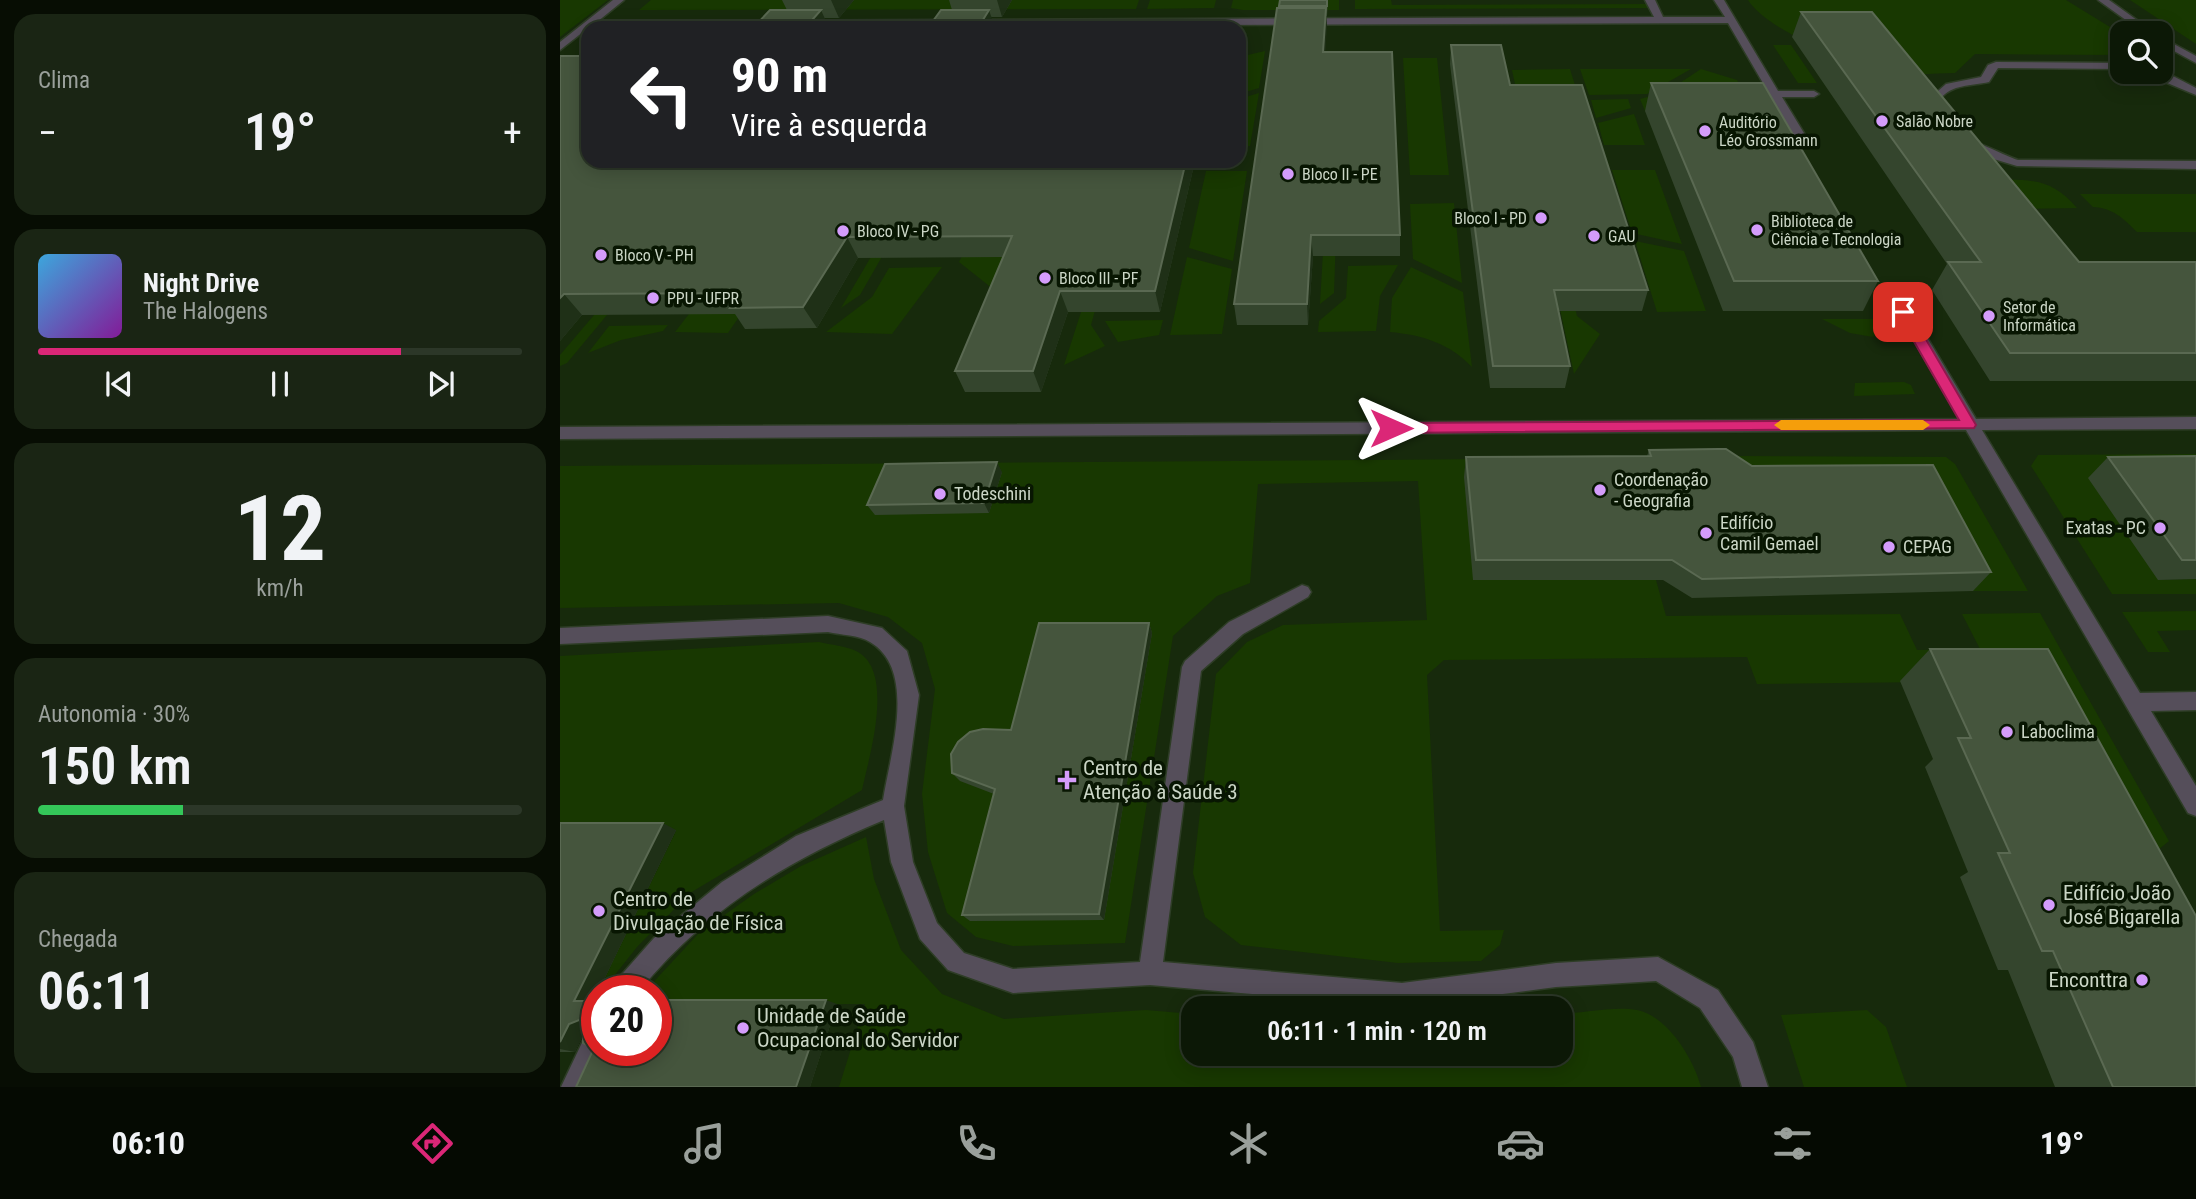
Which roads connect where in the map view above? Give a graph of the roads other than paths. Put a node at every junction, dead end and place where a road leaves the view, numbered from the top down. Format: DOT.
graph roads {
  1 [pos="619,0"];
  2 [pos="1650,0"];
  3 [pos="1719,0"];
  4 [pos="2103,0"];
  5 [pos="1660,20"];
  6 [pos="1731,20"];
  7 [pos="593,21"];
  8 [pos="2133,21"];
  9 [pos="1246,22"];
  10 [pos="581,30"];
  11 [pos="560,47"];
  12 [pos="2173,50"];
  13 [pos="2110,66"];
  14 [pos="2195,67"];
  15 [pos="2180,74"];
  16 [pos="2173,76"];
  17 [pos="2173,80"];
  18 [pos="2196,92"];
  19 [pos="1775,94"];
  20 [pos="1814,94"];
  21 [pos="1804,143"];
  22 [pos="2196,165"];
  23 [pos="1891,289"];
  24 [pos="2196,423"];
  25 [pos="1969,425"];
  26 [pos="560,433"];
  27 [pos="1303,592"];
  28 [pos="560,636"];
  29 [pos="2196,701"];
  30 [pos="2134,702"];
  31 [pos="893,806"];
  32 [pos="2196,806"];
  33 [pos="1150,973"];
  34 [pos="637,975"];
  35 [pos="584,1066"];
  36 [pos="574,1087"];
  37 [pos="1755,1087"];
  1 -- 7 [label="lane"];
  2 -- 5 [label="lane"];
  3 -- 6 [label="lane"];
  4 -- 8 [label="lane"];
  5 -- 6 [label="lane"];
  5 -- 9 [label="lane"];
  6 -- 19 [label="lane"];
  10 -- 11 [label="lane"];
  12 -- 14 [label="lane"];
  13 -- 22 [label="lane"];
  15 -- 16 [label="lane"];
  17 -- 18 [label="lane"];
  19 -- 20 [label="lane"];
  19 -- 21 [label="lane"];
  23 -- 25 [label="lane"];
  24 -- 25 [label="lane"];
  25 -- 26 [label="lane"];
  25 -- 30 [label="lane"];
  27 -- 33 [label="lane"];
  28 -- 31 [label="lane"];
  29 -- 30 [label="lane"];
  30 -- 32 [label="lane"];
  31 -- 33 [label="lane"];
  31 -- 34 [label="lane"];
  33 -- 37 [label="lane"];
  35 -- 36 [label="lane"];
}
